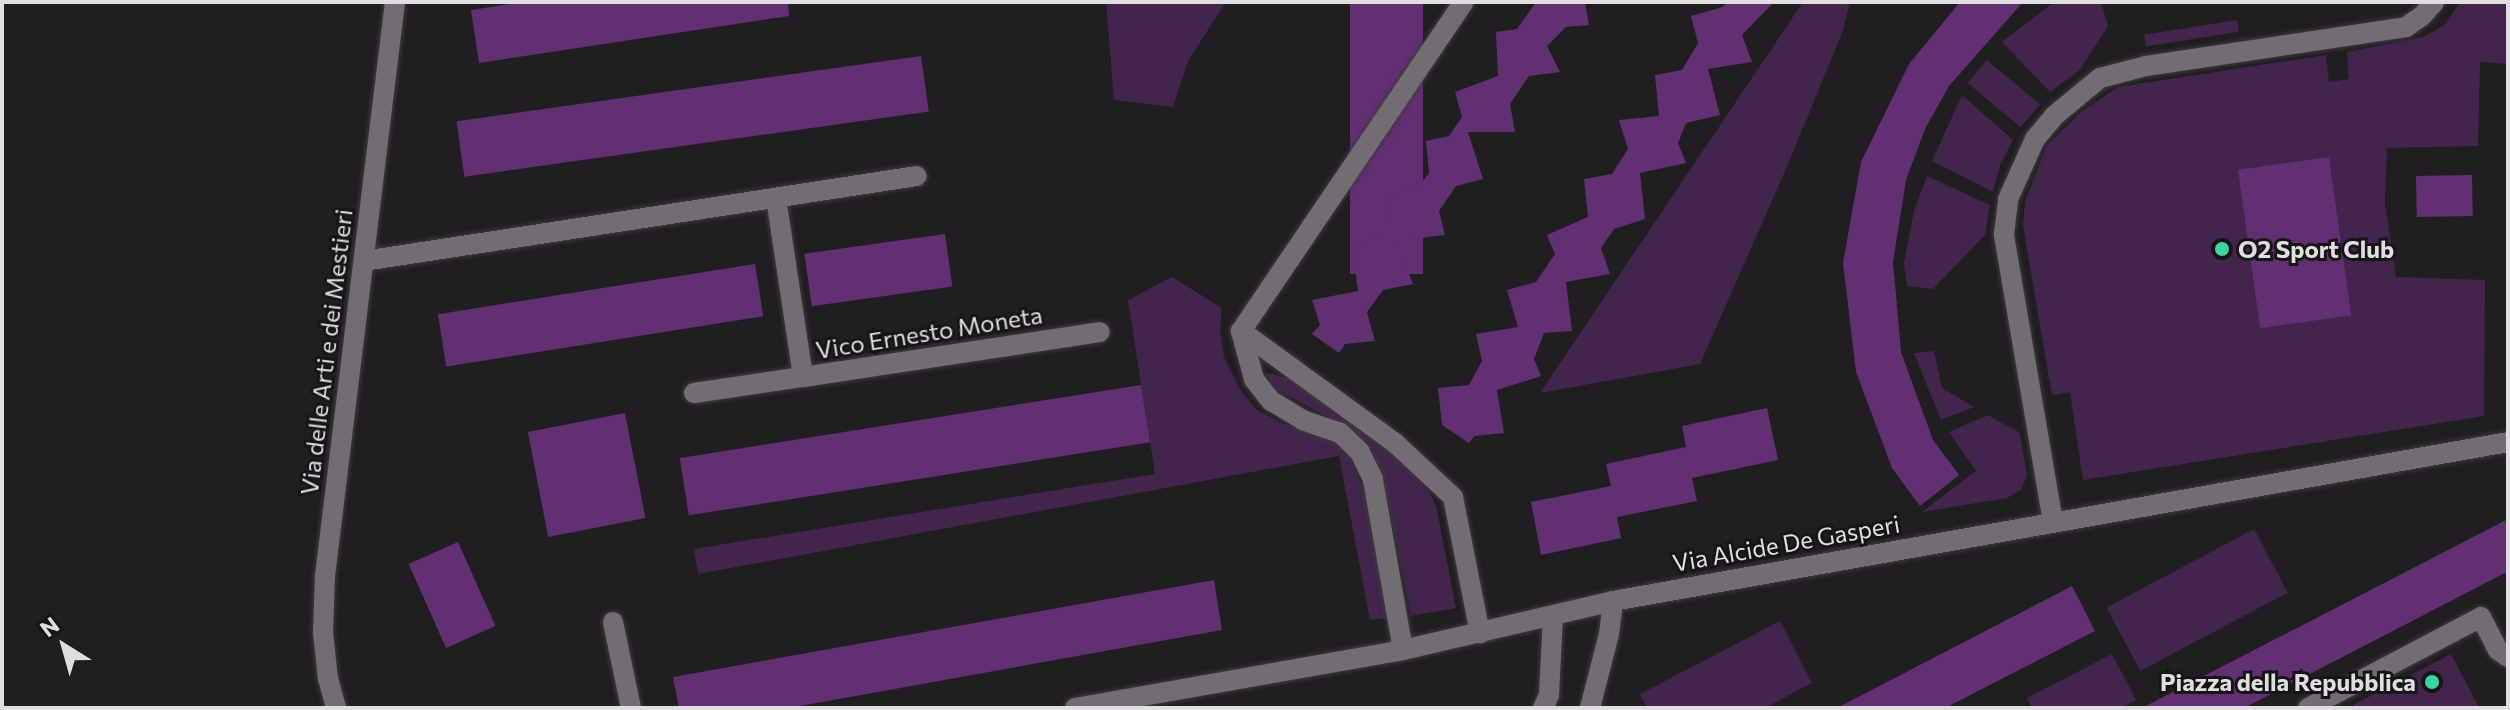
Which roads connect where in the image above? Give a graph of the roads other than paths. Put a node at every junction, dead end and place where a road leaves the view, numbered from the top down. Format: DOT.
graph roads {
  1 [pos="406,2"];
  2 [pos="1464,2"];
  3 [pos="2434,2"];
  4 [pos="394,11"];
  5 [pos="917,176"];
  6 [pos="776,198"];
  7 [pos="364,261"];
  8 [pos="1241,331"];
  9 [pos="1100,332"];
  10 [pos="803,377"];
  11 [pos="694,393"];
  12 [pos="2508,442"];
  13 [pos="2053,522"];
  14 [pos="1613,601"];
  15 [pos="1553,617"];
  16 [pos="613,622"];
  17 [pos="1480,633"];
  18 [pos="1403,650"];
  19 [pos="2508,657"];
  20 [pos="336,708"];
  21 [pos="631,708"];
  22 [pos="1075,708"];
  23 [pos="1543,708"];
  24 [pos="1590,708"];
  25 [pos="2308,708"];
  1 -- 4 [label="street"];
  2 -- 8 [label="street"];
  3 -- 13 [label="street"];
  4 -- 7 [label="street, Via delle Arti e dei Mestieri"];
  5 -- 6 [label="street"];
  6 -- 7 [label="street"];
  6 -- 10 [label="street, Vico Ernesto Moneta"];
  7 -- 20 [label="street, Via delle Arti e dei Mestieri"];
  8 -- 17 [label="street"];
  8 -- 18 [label="street"];
  9 -- 10 [label="street, Vico Ernesto Moneta"];
  10 -- 11 [label="street"];
  12 -- 13 [label="street, Via Alcide De Gasperi"];
  13 -- 14 [label="street, Via Alcide De Gasperi"];
  14 -- 15 [label="street, Via Alcide De Gasperi"];
  14 -- 24 [label="street"];
  15 -- 17 [label="street, Via Alcide De Gasperi"];
  15 -- 23 [label="street"];
  16 -- 21 [label="street"];
  17 -- 18 [label="street, Via Alcide De Gasperi"];
  18 -- 22 [label="street, Via Alcide De Gasperi"];
  19 -- 25 [label="street"];
}
